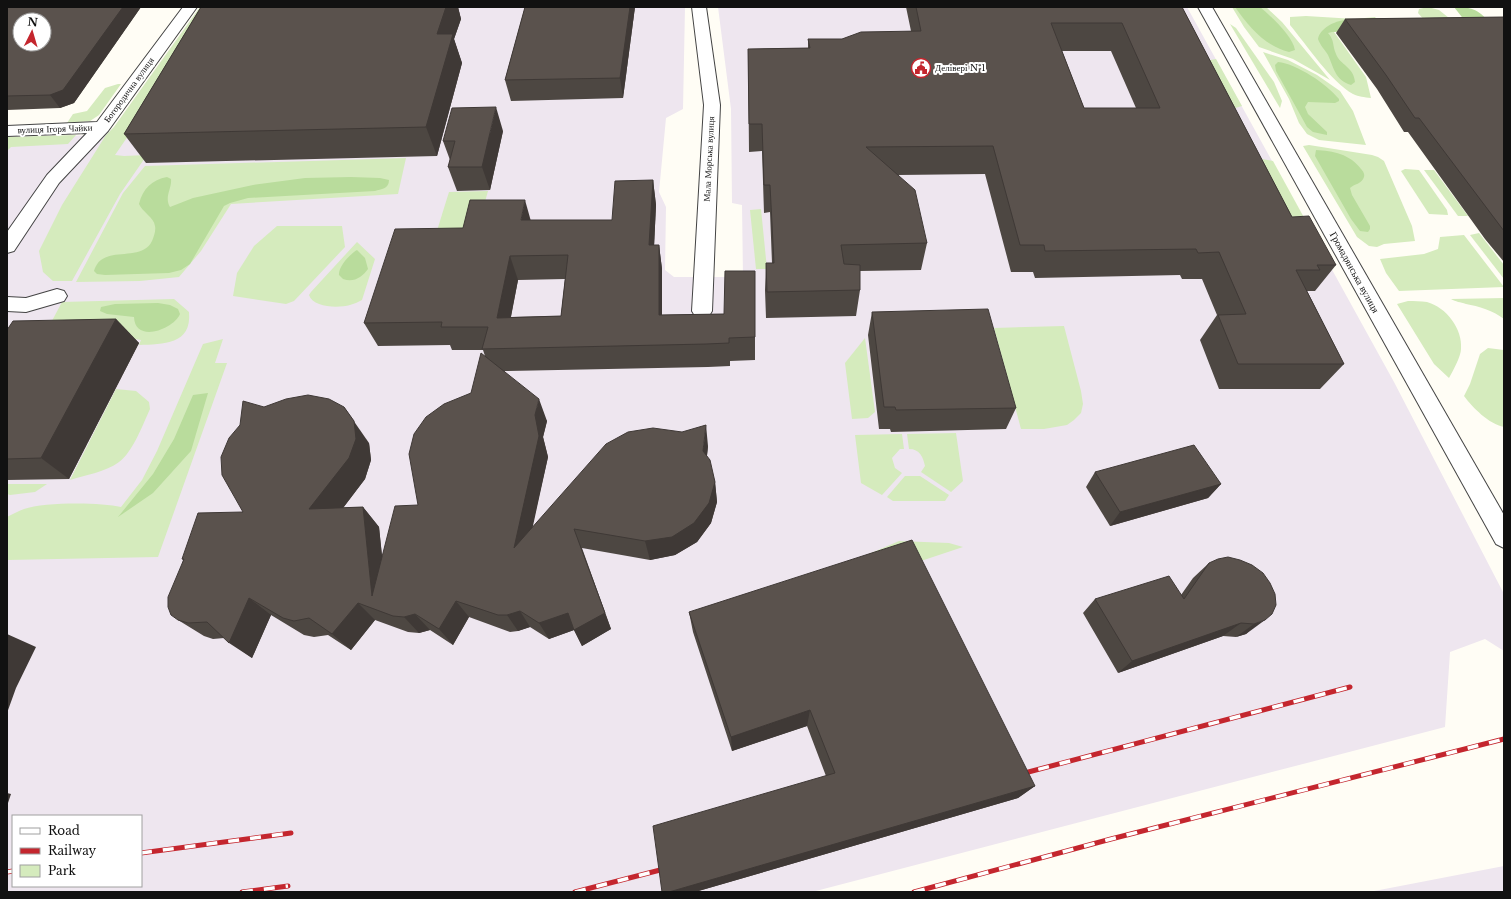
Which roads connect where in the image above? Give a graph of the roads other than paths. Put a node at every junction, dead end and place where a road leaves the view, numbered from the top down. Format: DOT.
graph roads {
  1 [pos="190,7"];
  2 [pos="699,7"];
  3 [pos="1205,7"];
  4 [pos="102,127"];
  5 [pos="7,131"];
  6 [pos="7,246"];
  7 [pos="57,296"];
  8 [pos="7,304"];
  9 [pos="702,311"];
  10 [pos="1504,537"];
  1 -- 4 [label="street, Богородична вулиця"];
  2 -- 9 [label="street, Мала Морська вулиця"];
  3 -- 10 [label="street, Громадянська вулиця"];
  4 -- 5 [label="street, вулиця Ігоря Чайки"];
  4 -- 6 [label="street, Богородична вулиця"];
  7 -- 8 [label="street"];
}
